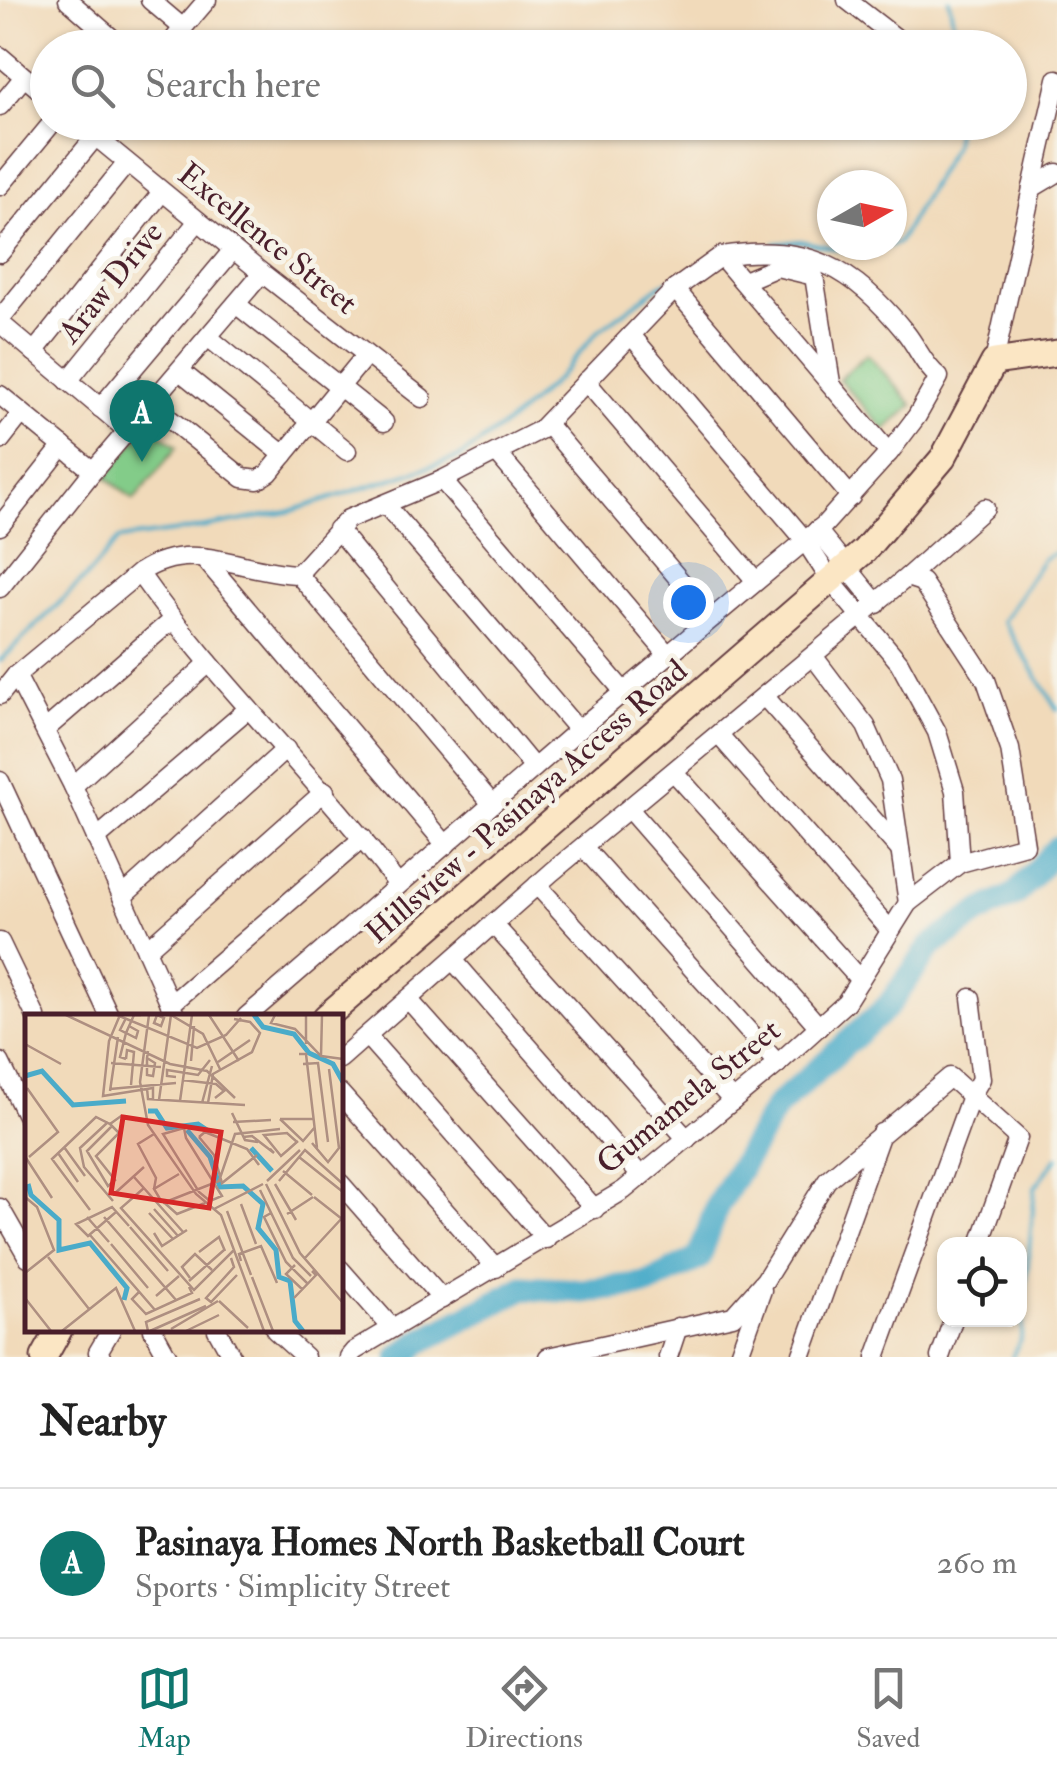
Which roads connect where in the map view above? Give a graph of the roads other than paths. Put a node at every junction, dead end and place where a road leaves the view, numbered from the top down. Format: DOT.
graph roads {
  1 [pos="68,0"];
  2 [pos="150,0"];
  3 [pos="207,0"];
  4 [pos="847,0"];
  5 [pos="183,28"];
  6 [pos="102,30"];
  7 [pos="886,30"];
  8 [pos="0,56"];
  9 [pos="24,77"];
  10 [pos="1057,79"];
  11 [pos="30,82"];
  12 [pos="0,106"];
  13 [pos="38,140"];
  14 [pos="93,140"];
  15 [pos="99,140"];
  16 [pos="127,163"];
  17 [pos="1057,173"];
  18 [pos="0,186"];
  19 [pos="1032,188"];
  20 [pos="162,192"];
  21 [pos="198,222"];
  22 [pos="233,250"];
  23 [pos="0,253"];
  24 [pos="721,256"];
  25 [pos="262,273"];
  26 [pos="744,281"];
  27 [pos="676,289"];
  28 [pos="236,304"];
  29 [pos="0,321"];
  30 [pos="630,335"];
  31 [pos="208,337"];
  32 [pos="34,352"];
  33 [pos="1057,353"];
  34 [pos="366,355"];
  35 [pos="994,362"];
  36 [pos="180,371"];
  37 [pos="68,380"];
  38 [pos="586,380"];
  39 [pos="831,384"];
  40 [pos="340,387"];
  41 [pos="0,395"];
  42 [pos="422,398"];
  43 [pos="152,404"];
  44 [pos="100,408"];
  45 [pos="22,413"];
  46 [pos="311,422"];
  47 [pos="384,422"];
  48 [pos="547,424"];
  49 [pos="128,432"];
  50 [pos="0,441"];
  51 [pos="63,446"];
  52 [pos="347,451"];
  53 [pos="497,453"];
  54 [pos="890,453"];
  55 [pos="284,455"];
  56 [pos="93,472"];
  57 [pos="442,480"];
  58 [pos="851,497"];
  59 [pos="385,504"];
  60 [pos="985,508"];
  61 [pos="0,526"];
  62 [pos="337,529"];
  63 [pos="810,535"];
  64 [pos="203,556"];
  65 [pos="139,573"];
  66 [pos="298,574"];
  67 [pos="838,574"];
  68 [pos="908,577"];
  69 [pos="756,581"];
  70 [pos="0,588"];
  71 [pos="870,610"];
  72 [pos="712,618"];
  73 [pos="172,620"];
  74 [pos="668,656"];
  75 [pos="814,657"];
  76 [pos="208,663"];
  77 [pos="16,675"];
  78 [pos="625,693"];
  79 [pos="0,694"];
  80 [pos="765,697"];
  81 [pos="248,708"];
  82 [pos="46,728"];
  83 [pos="578,730"];
  84 [pos="720,734"];
  85 [pos="286,750"];
  86 [pos="534,768"];
  87 [pos="674,772"];
  88 [pos="0,781"];
  89 [pos="73,786"];
  90 [pos="325,791"];
  91 [pos="492,804"];
  92 [pos="629,808"];
  93 [pos="6,817"];
  94 [pos="363,838"];
  95 [pos="96,839"];
  96 [pos="446,844"];
  97 [pos="583,847"];
  98 [pos="900,850"];
  99 [pos="960,863"];
  100 [pos="398,885"];
  101 [pos="537,885"];
  102 [pos="122,896"];
  103 [pos="908,903"];
  104 [pos="493,924"];
  105 [pos="890,930"];
  106 [pos="0,942"];
  107 [pos="146,950"];
  108 [pos="453,960"];
  109 [pos="860,980"];
  110 [pos="971,998"];
  111 [pos="408,1000"];
  112 [pos="173,1011"];
  113 [pos="35,1014"];
  114 [pos="108,1014"];
  115 [pos="249,1014"];
  116 [pos="329,1014"];
  117 [pos="819,1026"];
  118 [pos="367,1036"];
  119 [pos="342,1057"];
  120 [pos="0,1062"];
  121 [pos="778,1064"];
  122 [pos="342,1095"];
  123 [pos="971,1096"];
  124 [pos="733,1101"];
  125 [pos="25,1113"];
  126 [pos="882,1133"];
  127 [pos="687,1138"];
  128 [pos="641,1176"];
  129 [pos="342,1185"];
  130 [pos="0,1208"];
  131 [pos="594,1209"];
  132 [pos="983,1237"];
  133 [pos="546,1239"];
  134 [pos="25,1252"];
  135 [pos="496,1268"];
  136 [pos="342,1271"];
  137 [pos="765,1280"];
  138 [pos="442,1299"];
  139 [pos="951,1327"];
  140 [pos="392,1328"];
  141 [pos="678,1328"];
  142 [pos="110,1332"];
  143 [pos="154,1332"];
  144 [pos="218,1332"];
  145 [pos="276,1332"];
  146 [pos="602,1350"];
  147 [pos="101,1357"];
  148 [pos="168,1357"];
  149 [pos="232,1357"];
  150 [pos="305,1357"];
  151 [pos="349,1357"];
  152 [pos="548,1357"];
  153 [pos="668,1357"];
  154 [pos="738,1357"];
  155 [pos="802,1357"];
  156 [pos="876,1357"];
  157 [pos="940,1357"];
  1 -- 6 [label="street"];
  2 -- 5 [label="street"];
  3 -- 5 [label="street"];
  4 -- 7 [label="street"];
  8 -- 9 [label="street"];
  9 -- 11 [label="street"];
  9 -- 12 [label="street"];
  10 -- 19 [label="street"];
  13 -- 18 [label="street"];
  14 -- 23 [label="street"];
  15 -- 16 [label="street, Excellence Street"];
  16 -- 20 [label="street, Excellence Street"];
  16 -- 29 [label="street"];
  17 -- 19 [label="street"];
  19 -- 35 [label="street"];
  20 -- 21 [label="street, Excellence Street"];
  20 -- 32 [label="street"];
  21 -- 22 [label="street, Excellence Street"];
  21 -- 37 [label="street, Araw Drive"];
  22 -- 25 [label="street, Excellence Street"];
  22 -- 44 [label="street"];
  24 -- 26 [label="street"];
  24 -- 27 [label="street"];
  24 -- 54 [label="street"];
  25 -- 28 [label="street"];
  25 -- 34 [label="street, Excellence Street"];
  26 -- 39 [label="street"];
  26 -- 39 [label="street"];
  27 -- 30 [label="street"];
  27 -- 58 [label="street"];
  28 -- 31 [label="street"];
  28 -- 40 [label="street"];
  29 -- 32 [label="street"];
  30 -- 38 [label="street"];
  30 -- 63 [label="street"];
  31 -- 36 [label="street"];
  31 -- 46 [label="street"];
  32 -- 37 [label="street"];
  33 -- 35 [label="street"];
  34 -- 40 [label="street"];
  34 -- 42 [label="street, Excellence Street"];
  35 -- 67 [label="street, Hillsview - Pasinaya Access Road"];
  36 -- 43 [label="street"];
  36 -- 55 [label="street"];
  37 -- 44 [label="street"];
  38 -- 48 [label="street"];
  38 -- 69 [label="street"];
  39 -- 54 [label="street"];
  40 -- 46 [label="street"];
  40 -- 47 [label="street"];
  41 -- 45 [label="street"];
  43 -- 49 [label="street"];
  43 -- 55 [label="street"];
  44 -- 49 [label="street"];
  45 -- 50 [label="street"];
  45 -- 51 [label="street"];
  46 -- 52 [label="street"];
  46 -- 55 [label="street"];
  48 -- 53 [label="street"];
  48 -- 72 [label="street"];
  49 -- 56 [label="street"];
  51 -- 56 [label="street"];
  51 -- 61 [label="street"];
  53 -- 57 [label="street"];
  53 -- 74 [label="street"];
  54 -- 58 [label="street"];
  56 -- 70 [label="street"];
  57 -- 59 [label="street"];
  57 -- 78 [label="street"];
  58 -- 63 [label="street"];
  59 -- 62 [label="street"];
  59 -- 83 [label="street"];
  60 -- 68 [label="street"];
  62 -- 66 [label="street"];
  62 -- 86 [label="street"];
  63 -- 67 [label="street"];
  63 -- 69 [label="street"];
  64 -- 65 [label="street"];
  64 -- 66 [label="street"];
  64 -- 96 [label="street"];
  65 -- 73 [label="street"];
  65 -- 77 [label="street"];
  66 -- 91 [label="street"];
  67 -- 71 [label="street"];
  67 -- 116 [label="street, Hillsview - Pasinaya Access Road"];
  68 -- 71 [label="street"];
  68 -- 99 [label="street, Gumamela Street"];
  69 -- 72 [label="street"];
  71 -- 75 [label="street"];
  71 -- 99 [label="street"];
  72 -- 74 [label="street"];
  73 -- 76 [label="street"];
  73 -- 82 [label="street"];
  74 -- 78 [label="street"];
  75 -- 80 [label="street"];
  75 -- 98 [label="street"];
  76 -- 81 [label="street"];
  76 -- 89 [label="street"];
  77 -- 79 [label="street"];
  77 -- 82 [label="street"];
  78 -- 83 [label="street"];
  80 -- 84 [label="street"];
  80 -- 98 [label="street"];
  81 -- 85 [label="street"];
  81 -- 95 [label="street"];
  82 -- 89 [label="street"];
  83 -- 86 [label="street"];
  84 -- 87 [label="street"];
  84 -- 105 [label="street"];
  85 -- 90 [label="street"];
  85 -- 102 [label="street"];
  86 -- 91 [label="street"];
  87 -- 92 [label="street"];
  87 -- 109 [label="street"];
  88 -- 93 [label="street"];
  89 -- 95 [label="street"];
  90 -- 94 [label="street"];
  90 -- 107 [label="street"];
  91 -- 96 [label="street"];
  92 -- 97 [label="street"];
  92 -- 117 [label="street"];
  93 -- 114 [label="street"];
  94 -- 100 [label="street"];
  94 -- 112 [label="street"];
  95 -- 102 [label="street"];
  96 -- 100 [label="street"];
  97 -- 101 [label="street"];
  97 -- 121 [label="street"];
  98 -- 103 [label="street"];
  99 -- 103 [label="street, Gumamela Street"];
  100 -- 115 [label="street"];
  101 -- 104 [label="street"];
  101 -- 124 [label="street"];
  102 -- 107 [label="street"];
  103 -- 105 [label="street, Gumamela Street"];
  104 -- 108 [label="street"];
  104 -- 127 [label="street"];
  105 -- 109 [label="street, Gumamela Street"];
  106 -- 113 [label="street"];
  107 -- 112 [label="street"];
  108 -- 111 [label="street"];
  108 -- 128 [label="street"];
  109 -- 117 [label="street, Gumamela Street"];
  110 -- 123 [label="street"];
  111 -- 118 [label="street"];
  111 -- 131 [label="street"];
  117 -- 121 [label="street, Gumamela Street"];
  118 -- 119 [label="street"];
  118 -- 133 [label="street"];
  120 -- 125 [label="street"];
  121 -- 124 [label="street, Gumamela Street"];
  122 -- 135 [label="street"];
  123 -- 126 [label="street"];
  123 -- 132 [label="street"];
  123 -- 156 [label="street"];
  124 -- 127 [label="street, Gumamela Street"];
  126 -- 137 [label="street"];
  126 -- 155 [label="street"];
  127 -- 128 [label="street, Gumamela Street"];
  128 -- 131 [label="street, Gumamela Street"];
  129 -- 138 [label="street"];
  130 -- 134 [label="street"];
  131 -- 133 [label="street, Gumamela Street"];
  133 -- 135 [label="street, Gumamela Street"];
  135 -- 138 [label="street, Gumamela Street"];
  136 -- 140 [label="street"];
  137 -- 141 [label="street"];
  137 -- 154 [label="street"];
  138 -- 140 [label="street, Gumamela Street"];
  139 -- 157 [label="street"];
  140 -- 151 [label="street, Gumamela Street"];
  141 -- 146 [label="street"];
  141 -- 153 [label="street"];
  142 -- 147 [label="street"];
  143 -- 148 [label="street"];
  144 -- 149 [label="street"];
  145 -- 150 [label="street"];
  146 -- 152 [label="street"];
}
